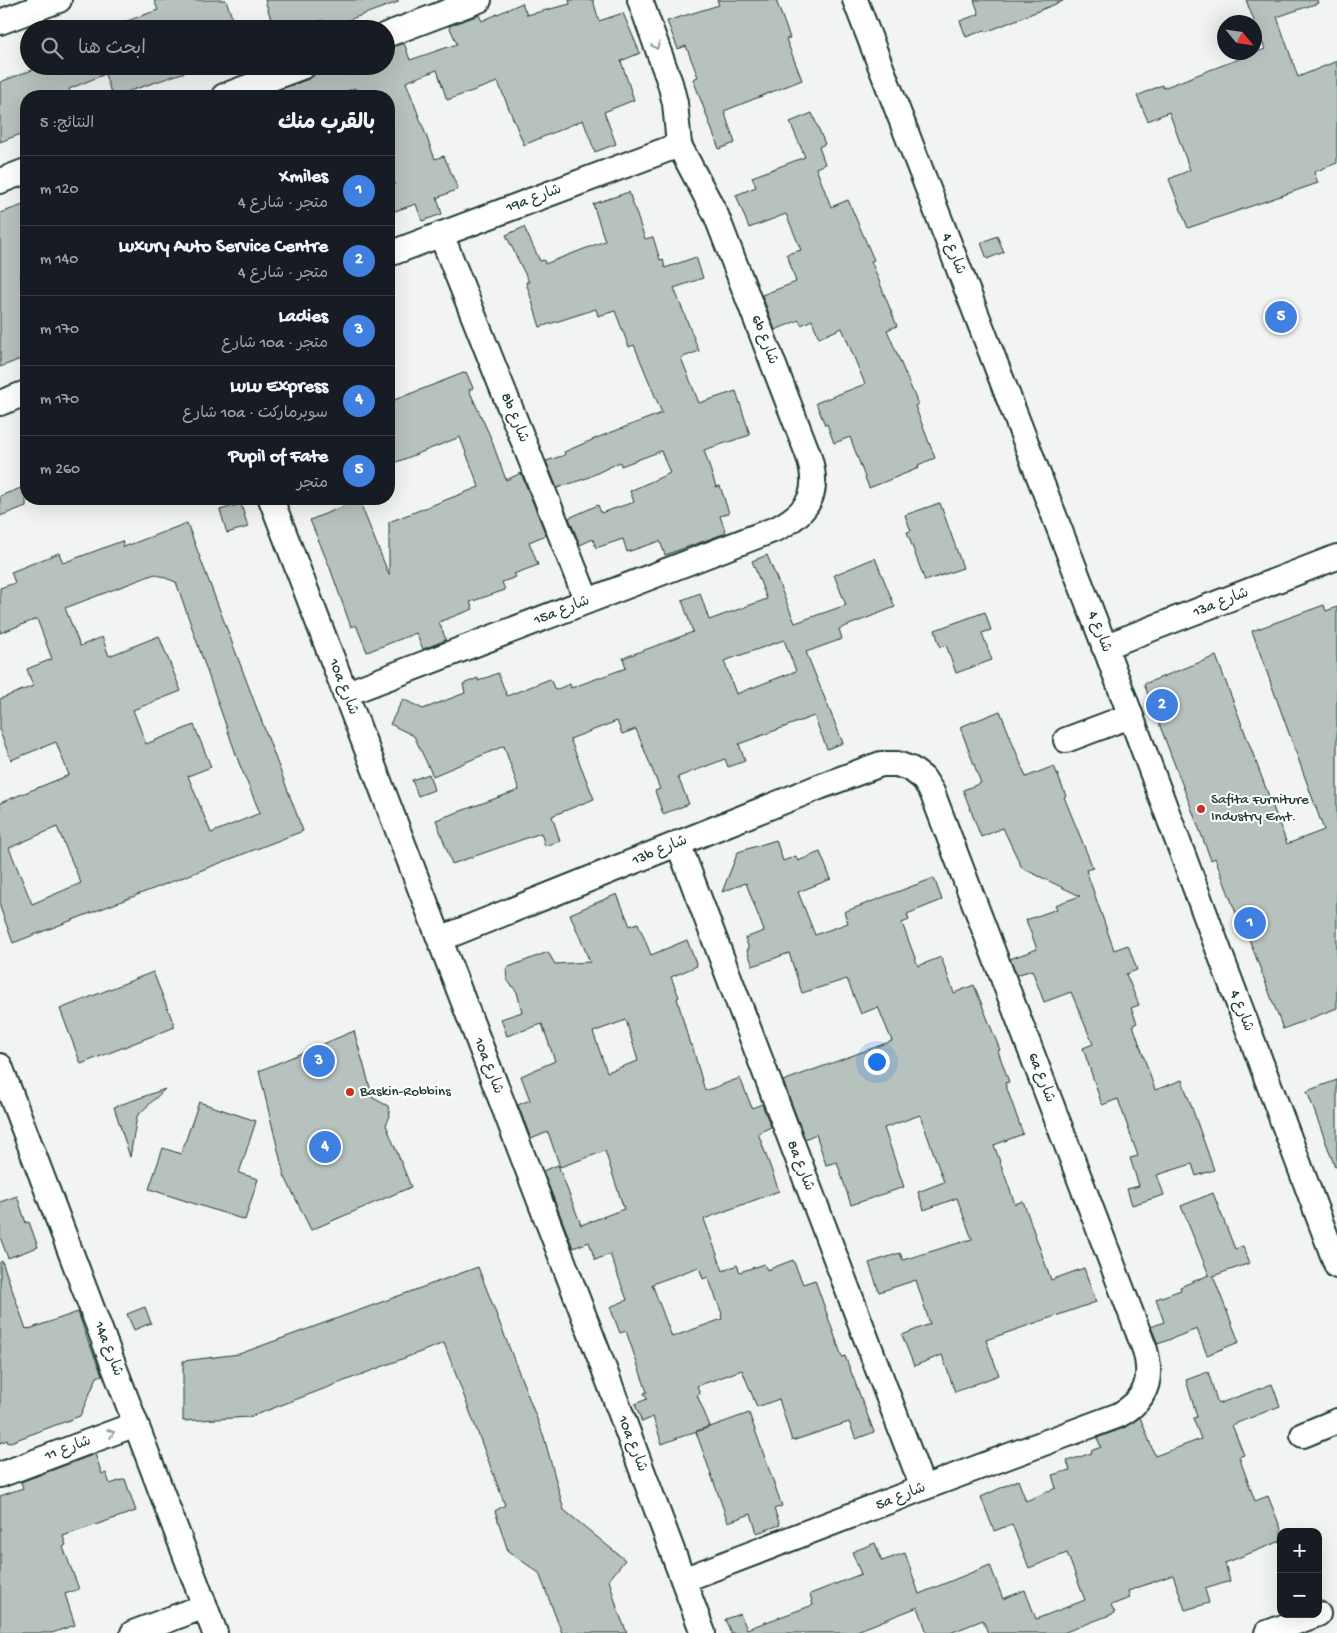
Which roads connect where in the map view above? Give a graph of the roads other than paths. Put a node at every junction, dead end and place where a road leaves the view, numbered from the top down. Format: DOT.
graph roads {
  1 [pos="59,0"];
  2 [pos="479,0"];
  3 [pos="640,0"];
  4 [pos="855,0"];
  5 [pos="0,22"];
  6 [pos="395,32"];
  7 [pos="280,75"];
  8 [pos="240,90"];
  9 [pos="679,145"];
  10 [pos="20,173"];
  11 [pos="0,181"];
  12 [pos="440,234"];
  13 [pos="395,252"];
  14 [pos="20,395"];
  15 [pos="0,403"];
  16 [pos="274,505"];
  17 [pos="778,528"];
  18 [pos="1337,558"];
  19 [pos="587,601"];
  20 [pos="1104,647"];
  21 [pos="345,694"];
  22 [pos="1130,716"];
  23 [pos="1066,740"];
  24 [pos="881,764"];
  25 [pos="678,843"];
  26 [pos="440,939"];
  27 [pos="0,1066"];
  28 [pos="1337,1266"];
  29 [pos="1120,1416"];
  30 [pos="1337,1422"];
  31 [pos="136,1424"];
  32 [pos="1304,1435"];
  33 [pos="0,1475"];
  34 [pos="922,1488"];
  35 [pos="683,1580"];
  36 [pos="205,1606"];
  37 [pos="1337,1607"];
  38 [pos="1322,1613"];
  39 [pos="1307,1618"];
  40 [pos="133,1633"];
  41 [pos="216,1633"];
  42 [pos="703,1633"];
  43 [pos="1267,1633"];
  1 -- 5 [label="street"];
  2 -- 6 [label="street"];
  3 -- 9 [label="street, one-way"];
  4 -- 20 [label="street, شارع 4"];
  7 -- 8 [label="street"];
  9 -- 12 [label="street, 19a شارع"];
  9 -- 17 [label="street, 6b شارع"];
  10 -- 11 [label="street"];
  12 -- 13 [label="street, 19a شارع"];
  12 -- 19 [label="street, 8b شارع"];
  14 -- 15 [label="street"];
  16 -- 21 [label="street, 10a شارع"];
  17 -- 19 [label="street, 15a شارع"];
  18 -- 20 [label="street, 13a شارع"];
  19 -- 21 [label="street, 15a شارع"];
  20 -- 22 [label="street, شارع 4"];
  21 -- 26 [label="street, 10a شارع"];
  22 -- 23 [label="street"];
  22 -- 28 [label="street, شارع 4"];
  24 -- 25 [label="street, 13b شارع"];
  24 -- 29 [label="street, 6a شارع"];
  25 -- 26 [label="street, 13b شارع"];
  25 -- 34 [label="street, 8a شارع"];
  26 -- 35 [label="street, 10a شارع"];
  27 -- 31 [label="street, 14a شارع"];
  29 -- 34 [label="street, 5a شارع"];
  30 -- 32 [label="street"];
  33 -- 31 [label="street, شارع 11, one-way"];
  31 -- 36 [label="street, 14a شارع"];
  34 -- 35 [label="street, 5a شارع"];
  35 -- 42 [label="street, 10a شارع"];
  36 -- 40 [label="street"];
  36 -- 41 [label="street, 14a شارع"];
  37 -- 38 [label="street"];
  39 -- 43 [label="street"];
}
